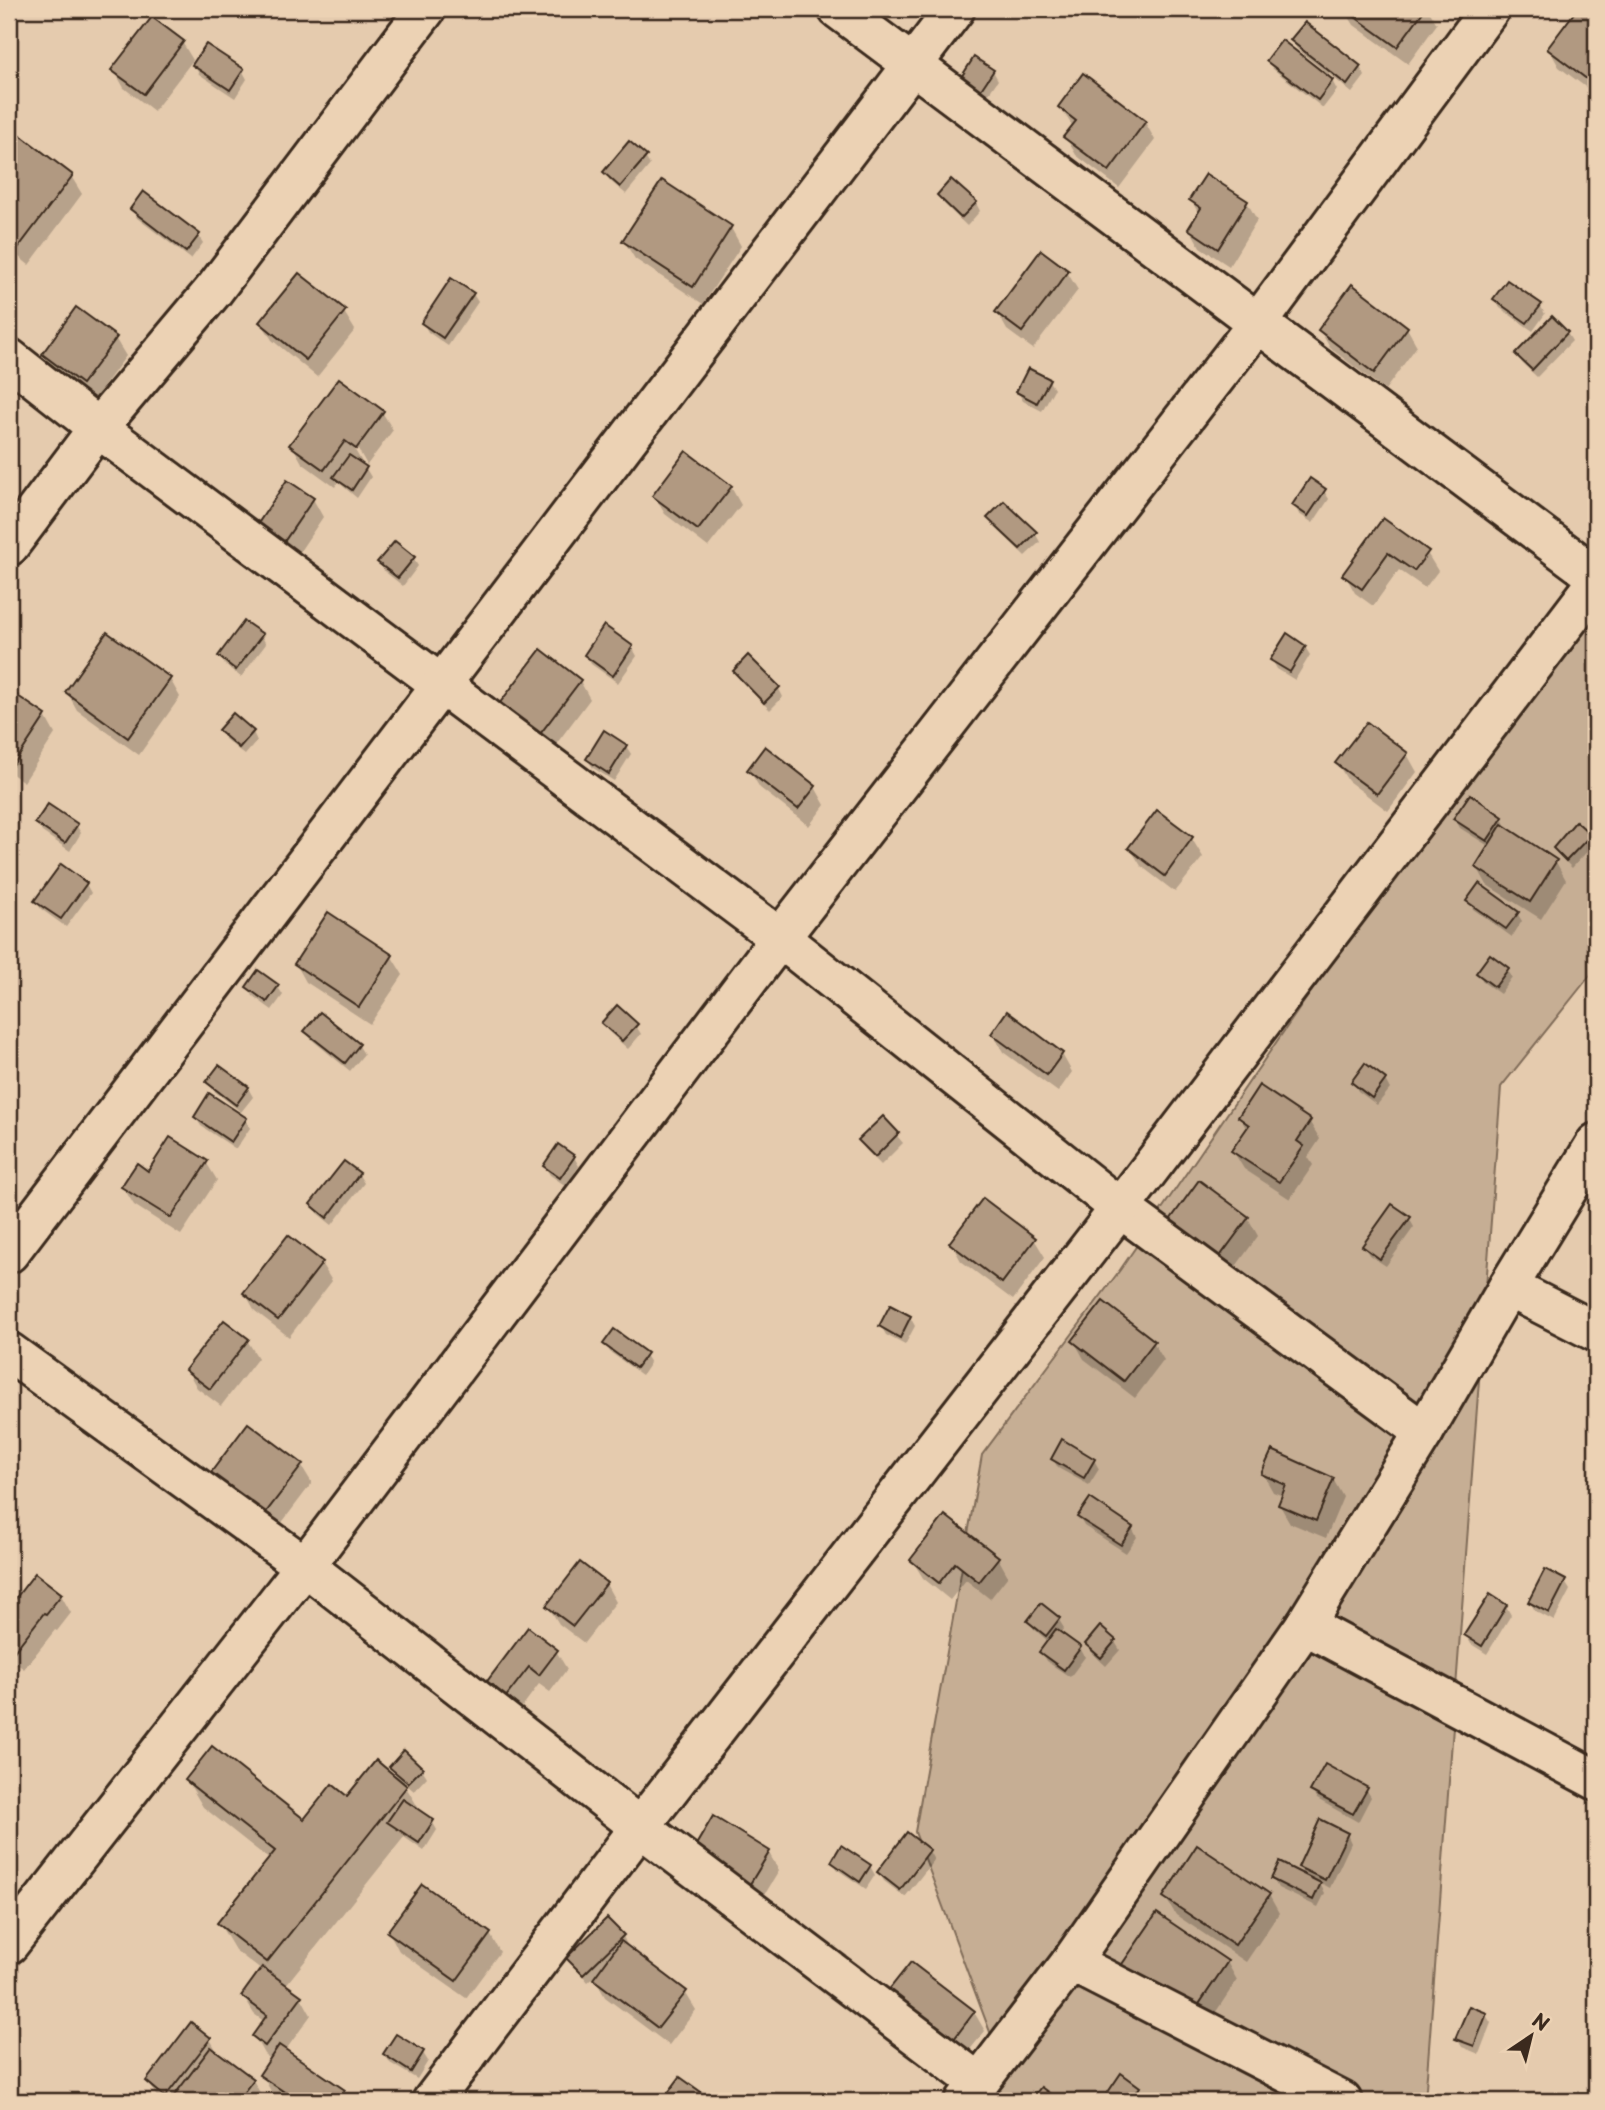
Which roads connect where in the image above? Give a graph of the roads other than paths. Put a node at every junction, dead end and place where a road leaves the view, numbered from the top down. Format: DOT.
graph roads {
  1 [pos="426,9"];
  2 [pos="838,9"];
  3 [pos="955,9"];
  4 [pos="1490,9"];
  5 [pos="913,65"];
  6 [pos="1258,323"];
  7 [pos="9,358"];
  8 [pos="98,428"];
  9 [pos="9,546"];
  10 [pos="1596,576"];
  11 [pos="1596,583"];
  12 [pos="440,685"];
  13 [pos="780,938"];
  14 [pos="1596,1143"];
  15 [pos="1120,1208"];
  16 [pos="9,1253"];
  17 [pos="1508,1287"];
  18 [pos="1596,1332"];
  19 [pos="9,1352"];
  20 [pos="1424,1432"];
  21 [pos="305,1566"];
  22 [pos="1305,1625"];
  23 [pos="1596,1780"];
  24 [pos="640,1827"];
  25 [pos="9,1944"];
  26 [pos="1071,1962"];
  27 [pos="972,2092"];
  28 [pos="432,2101"];
  29 [pos="1342,2101"];
  1 -- 8 [label="street"];
  2 -- 5 [label="street"];
  3 -- 5 [label="street"];
  4 -- 6 [label="street"];
  5 -- 6 [label="street"];
  5 -- 12 [label="street"];
  6 -- 10 [label="street"];
  6 -- 13 [label="street"];
  7 -- 8 [label="street"];
  8 -- 9 [label="street"];
  8 -- 12 [label="street"];
  11 -- 15 [label="street"];
  12 -- 13 [label="street"];
  12 -- 16 [label="street"];
  13 -- 15 [label="street"];
  13 -- 21 [label="street"];
  14 -- 17 [label="street"];
  15 -- 20 [label="street"];
  15 -- 24 [label="street"];
  17 -- 18 [label="street"];
  17 -- 20 [label="street"];
  19 -- 21 [label="street"];
  20 -- 22 [label="street"];
  21 -- 24 [label="street"];
  21 -- 25 [label="street"];
  22 -- 23 [label="street"];
  22 -- 26 [label="street"];
  24 -- 27 [label="street"];
  24 -- 28 [label="street"];
  26 -- 27 [label="street"];
  26 -- 29 [label="street"];
}
